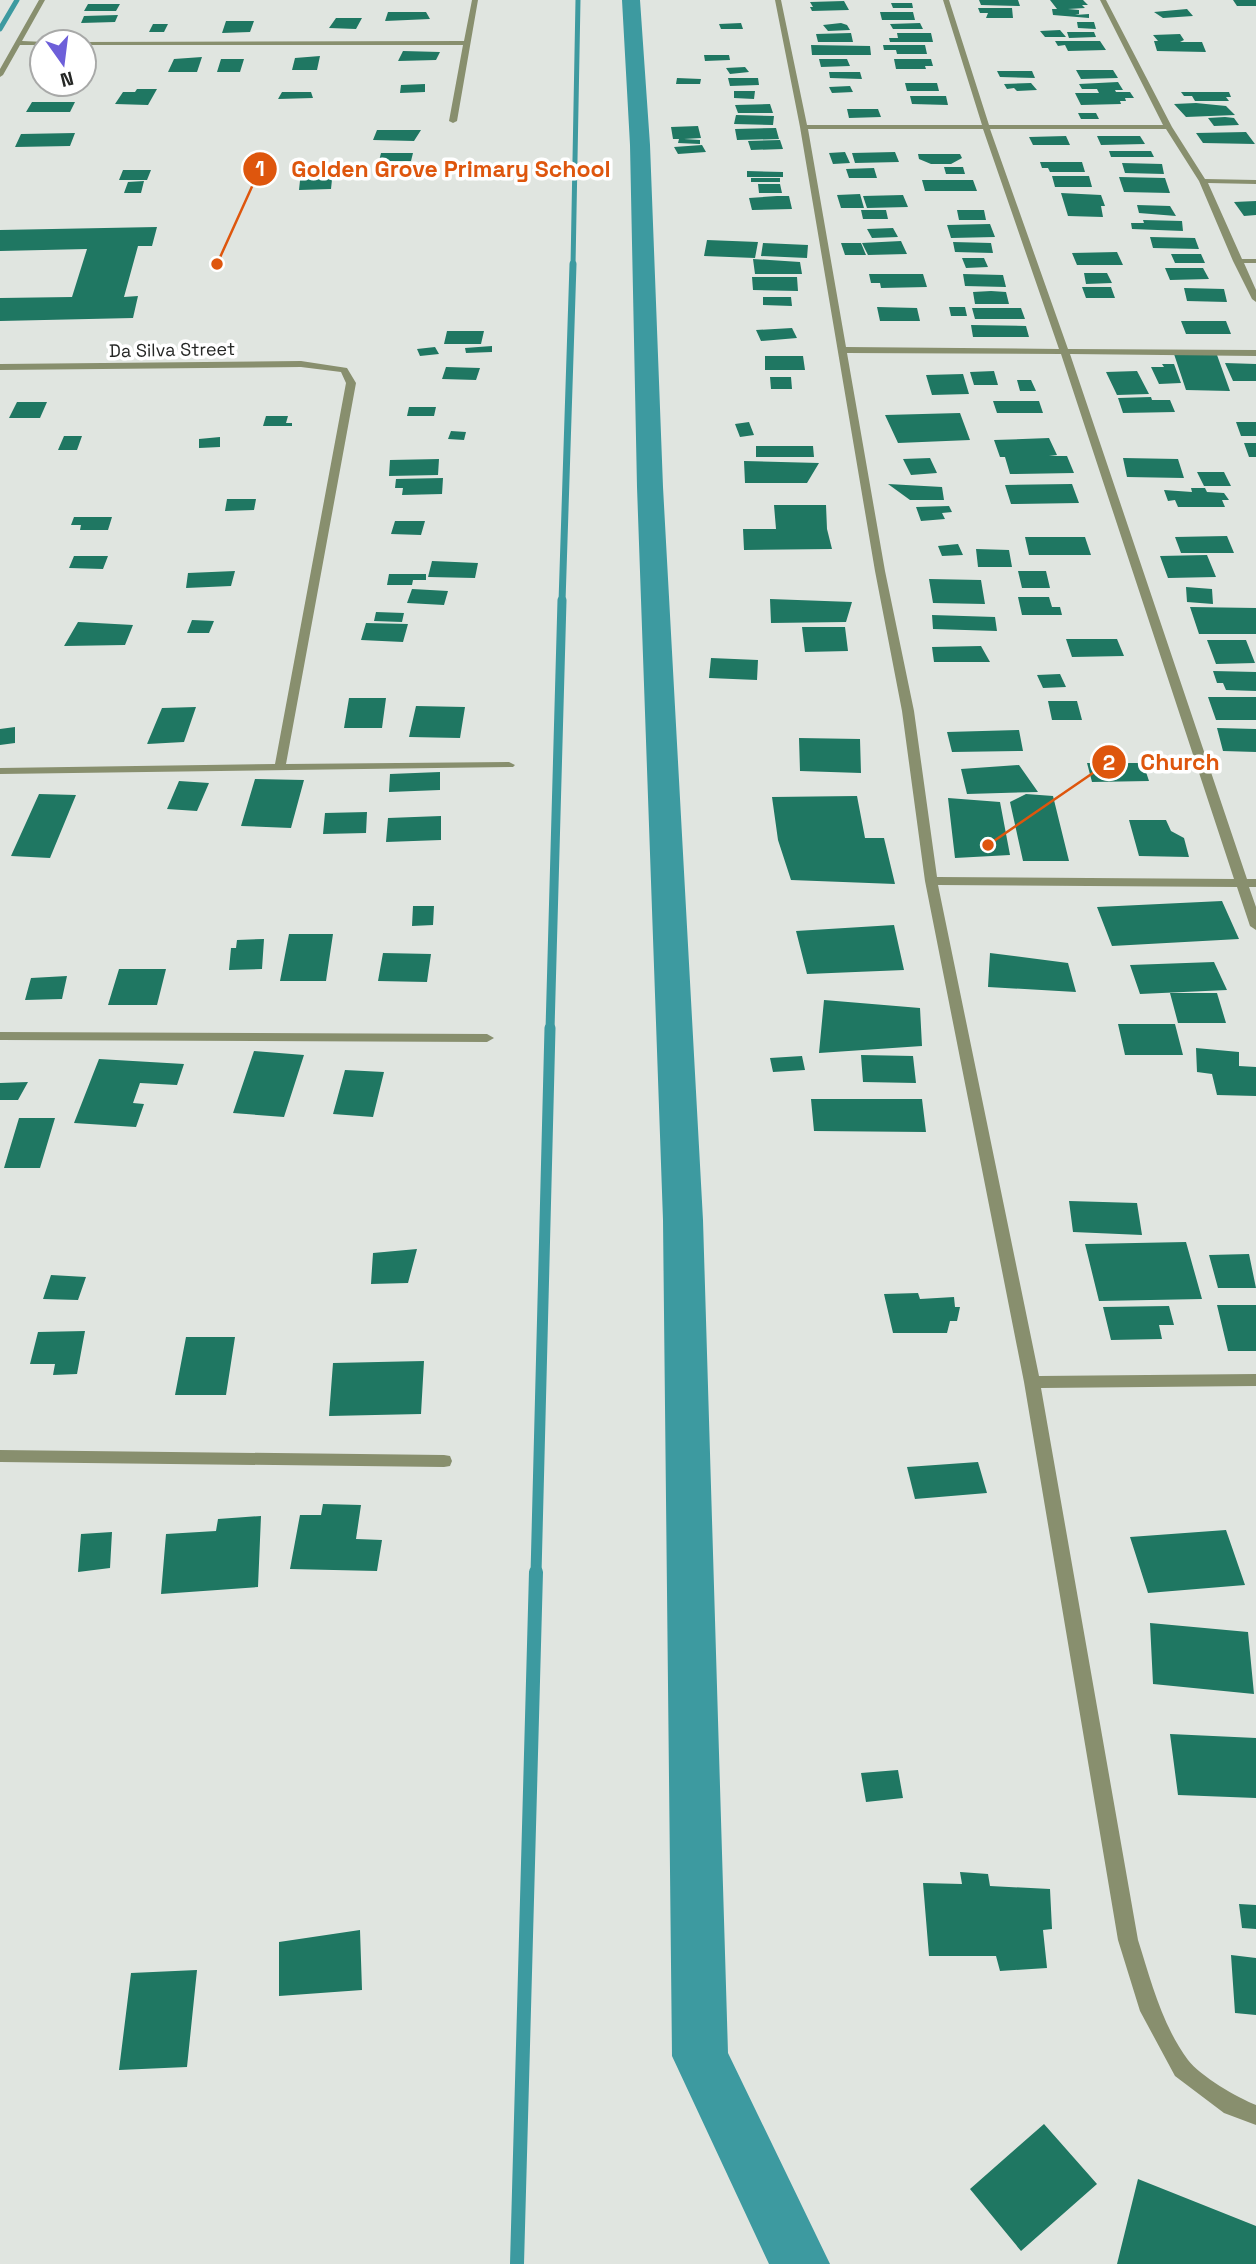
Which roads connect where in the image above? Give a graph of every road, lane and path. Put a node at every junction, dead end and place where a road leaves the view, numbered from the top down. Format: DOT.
graph roads {
  1 [pos="42,0"];
  2 [pos="475,0"];
  3 [pos="778,0"];
  4 [pos="946,0"];
  5 [pos="1103,0"];
  6 [pos="19,43"];
  7 [pos="28,43"];
  8 [pos="98,43"];
  9 [pos="467,43"];
  10 [pos="0,75"];
  11 [pos="453,121"];
  12 [pos="804,127"];
  13 [pos="986,127"];
  14 [pos="1168,127"];
  15 [pos="1203,181"];
  16 [pos="1256,182"];
  17 [pos="1237,261"];
  18 [pos="1256,261"];
  19 [pos="1256,299"];
  20 [pos="841,351"];
  21 [pos="1064,351"];
  22 [pos="1256,353"];
  23 [pos="0,367"];
  24 [pos="509,765"];
  25 [pos="280,766"];
  26 [pos="0,771"];
  27 [pos="931,881"];
  28 [pos="1242,883"];
  29 [pos="1256,883"];
  30 [pos="1256,926"];
  31 [pos="0,1036"];
  32 [pos="487,1038"];
  33 [pos="1256,1380"];
  34 [pos="1032,1382"];
  35 [pos="0,1456"];
  36 [pos="444,1461"];
  37 [pos="1256,2115"];
  1 -- 6 [label="street"];
  2 -- 9 [label="street"];
  3 -- 12 [label="street"];
  4 -- 13 [label="street"];
  5 -- 14 [label="street"];
  6 -- 7 [label="street"];
  6 -- 10 [label="street"];
  8 -- 9 [label="street"];
  9 -- 11 [label="street"];
  12 -- 13 [label="street"];
  12 -- 20 [label="street"];
  13 -- 14 [label="street"];
  13 -- 21 [label="street"];
  14 -- 15 [label="street"];
  15 -- 16 [label="street"];
  15 -- 17 [label="street"];
  17 -- 18 [label="street"];
  17 -- 19 [label="street"];
  20 -- 21 [label="street"];
  20 -- 27 [label="street"];
  21 -- 22 [label="street"];
  21 -- 28 [label="street"];
  23 -- 25 [label="street, Da Silva Street"];
  24 -- 25 [label="street"];
  25 -- 26 [label="street"];
  27 -- 28 [label="street"];
  27 -- 34 [label="street"];
  28 -- 29 [label="street"];
  28 -- 30 [label="street"];
  31 -- 32 [label="street"];
  33 -- 34 [label="street"];
  34 -- 37 [label="street"];
  35 -- 36 [label="street"];
}
